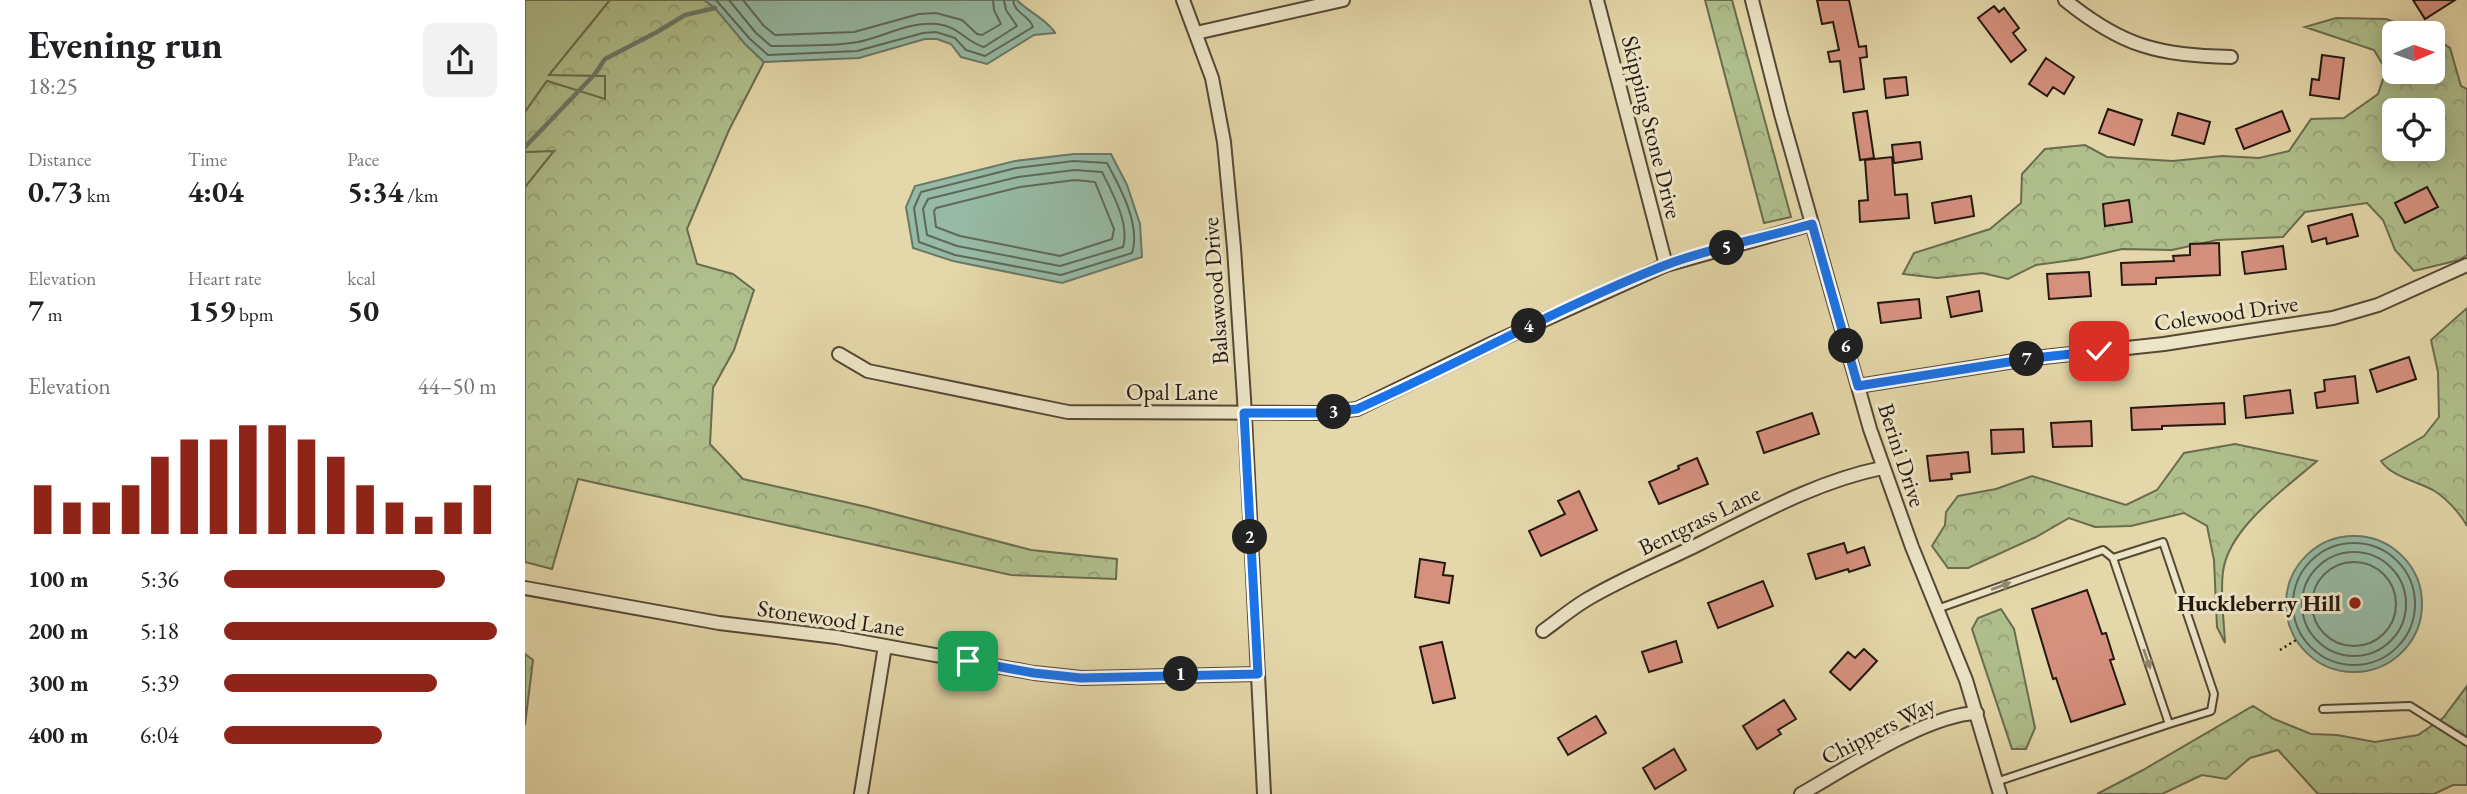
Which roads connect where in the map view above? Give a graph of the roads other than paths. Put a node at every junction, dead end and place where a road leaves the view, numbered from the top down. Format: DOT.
graph roads {
  1 [pos="1184,0"];
  2 [pos="1343,0"];
  3 [pos="1597,0"];
  4 [pos="1752,0"];
  5 [pos="2065,0"];
  6 [pos="1196,33"];
  7 [pos="2231,57"];
  8 [pos="1812,224"];
  9 [pos="1666,265"];
  10 [pos="2467,265"];
  11 [pos="839,354"];
  12 [pos="1858,386"];
  13 [pos="1244,413"];
  14 [pos="1882,468"];
  15 [pos="2113,558"];
  16 [pos="525,588"];
  17 [pos="1937,609"];
  18 [pos="1543,631"];
  19 [pos="885,646"];
  20 [pos="1258,674"];
  21 [pos="2323,709"];
  22 [pos="1977,713"];
  23 [pos="2169,724"];
  24 [pos="2467,742"];
  25 [pos="1998,788"];
  26 [pos="861,794"];
  27 [pos="1264,794"];
  28 [pos="1801,794"];
  1 -- 6 [label="street, Balsawood Drive"];
  2 -- 6 [label="street"];
  3 -- 9 [label="street, Skipping Stone Drive"];
  4 -- 8 [label="street, Berini Drive"];
  5 -- 7 [label="street"];
  6 -- 13 [label="street, Balsawood Drive"];
  8 -- 9 [label="street, Opal Lane"];
  8 -- 12 [label="street, Berini Drive"];
  9 -- 13 [label="street, Opal Lane"];
  10 -- 12 [label="street, Colewood Drive"];
  11 -- 13 [label="street, Opal Lane"];
  12 -- 14 [label="street, Berini Drive"];
  13 -- 20 [label="street, Balsawood Drive"];
  14 -- 17 [label="street, Berini Drive"];
  14 -- 18 [label="street, Bentgrass Lane"];
  17 -- 15 [label="lane, one-way"];
  15 -- 23 [label="lane, one-way"];
  15 -- 23 [label="lane"];
  16 -- 19 [label="street, Stonewood Lane"];
  17 -- 22 [label="street, Berini Drive"];
  19 -- 20 [label="street, Stonewood Lane"];
  19 -- 26 [label="street"];
  20 -- 27 [label="street, Balsawood Drive"];
  21 -- 24 [label="lane"];
  22 -- 25 [label="street, Berini Drive"];
  22 -- 28 [label="street, Chippers Way"];
  23 -- 25 [label="lane"];
}
